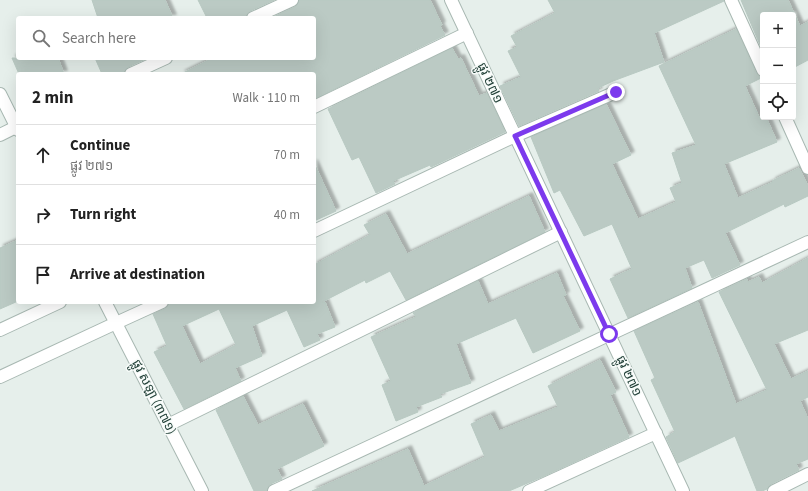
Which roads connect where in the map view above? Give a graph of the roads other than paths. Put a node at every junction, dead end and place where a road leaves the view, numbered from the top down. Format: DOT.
graph roads {
  1 [pos="292,0"];
  2 [pos="451,0"];
  3 [pos="731,0"];
  4 [pos="257,16"];
  5 [pos="467,34"];
  6 [pos="162,60"];
  7 [pos="760,63"];
  8 [pos="135,72"];
  9 [pos="616,92"];
  10 [pos="0,94"];
  11 [pos="316,106"];
  12 [pos="786,120"];
  13 [pos="16,123"];
  14 [pos="16,128"];
  15 [pos="0,135"];
  16 [pos="515,136"];
  17 [pos="808,168"];
  18 [pos="316,230"];
  19 [pos="561,232"];
  20 [pos="808,242"];
  21 [pos="56,304"];
  22 [pos="106,304"];
  23 [pos="158,304"];
  24 [pos="116,323"];
  25 [pos="0,330"];
  26 [pos="609,334"];
  27 [pos="0,377"];
  28 [pos="168,425"];
  29 [pos="656,432"];
  30 [pos="808,474"];
  31 [pos="202,491"];
  32 [pos="274,491"];
  33 [pos="529,491"];
  34 [pos="684,491"];
  35 [pos="774,491"];
  1 -- 4 [label="street"];
  2 -- 5 [label="street, ផ្លូវ ២៧១"];
  3 -- 7 [label="street"];
  5 -- 11 [label="street"];
  5 -- 16 [label="street, ផ្លូវ ២៧១"];
  6 -- 8 [label="street"];
  9 -- 16 [label="street"];
  10 -- 13 [label="street"];
  12 -- 17 [label="street"];
  14 -- 15 [label="street"];
  16 -- 18 [label="street"];
  16 -- 19 [label="street, ផ្លូវ ២៧១"];
  19 -- 26 [label="street, ផ្លូវ ២៧១"];
  19 -- 28 [label="street"];
  20 -- 26 [label="street"];
  21 -- 25 [label="street"];
  22 -- 24 [label="street, ផ្លូវ សឡា (៣៧១)"];
  23 -- 24 [label="street"];
  24 -- 27 [label="street"];
  24 -- 28 [label="street, ផ្លូវ សឡា (៣៧១)"];
  26 -- 29 [label="street, ផ្លូវ ២៧១"];
  26 -- 32 [label="street"];
  28 -- 31 [label="street, ផ្លូវ សឡា (៣៧១)"];
  29 -- 33 [label="street"];
  29 -- 34 [label="street, ផ្លូវ ២៧១"];
  30 -- 35 [label="street"];
}
